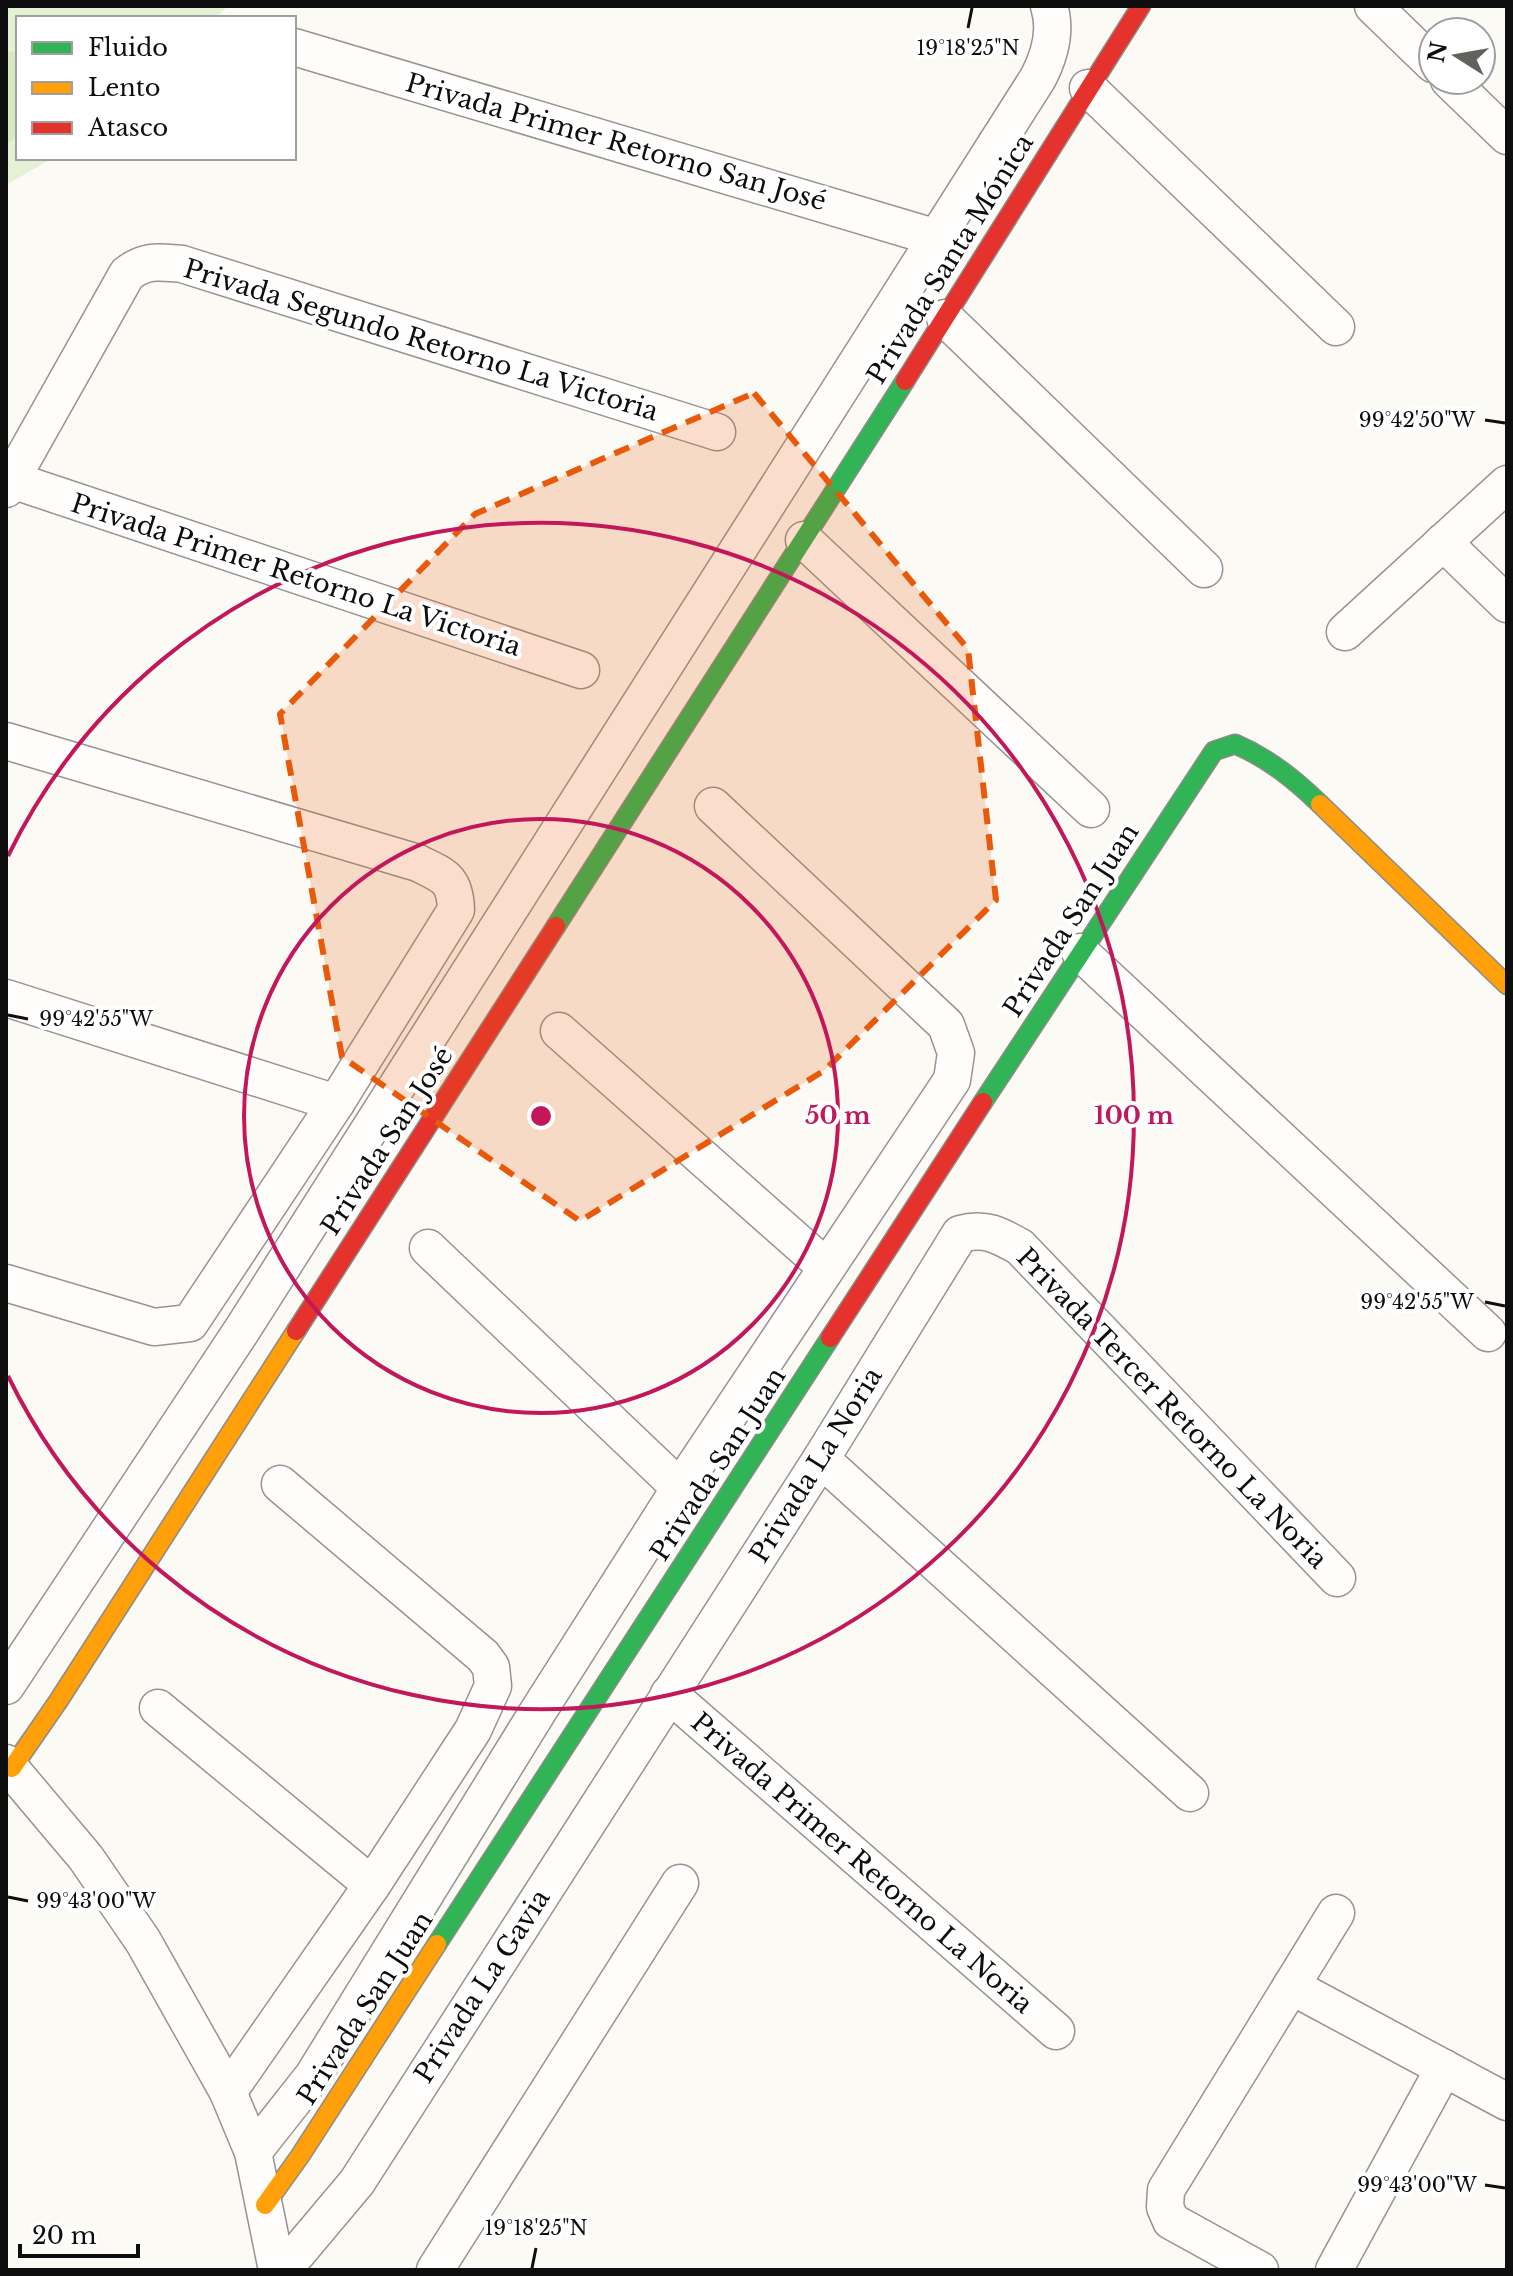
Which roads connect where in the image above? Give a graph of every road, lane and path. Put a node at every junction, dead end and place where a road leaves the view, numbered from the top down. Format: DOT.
graph roads {
  1 [pos="1049,6"];
  2 [pos="1141,6"];
  3 [pos="1373,6"];
  4 [pos="296,48"];
  5 [pos="1417,49"];
  6 [pos="1088,88"];
  7 [pos="1466,96"];
  8 [pos="1507,136"];
  9 [pos="937,238"];
  10 [pos="945,318"];
  11 [pos="1336,327"];
  12 [pos="717,432"];
  13 [pos="9,484"];
  14 [pos="1507,484"];
  15 [pos="804,540"];
  16 [pos="1443,542"];
  17 [pos="1204,569"];
  18 [pos="1507,604"];
  19 [pos="1345,632"];
  20 [pos="581,670"];
  21 [pos="6,741"];
  22 [pos="713,806"];
  23 [pos="1091,809"];
  24 [pos="1080,952"];
  25 [pos="1507,985"];
  26 [pos="6,998"];
  27 [pos="559,1031"];
  28 [pos="336,1103"];
  29 [pos="960,1234"];
  30 [pos="428,1248"];
  31 [pos="826,1267"];
  32 [pos="6,1283"];
  33 [pos="1488,1333"];
  34 [pos="821,1459"];
  35 [pos="280,1484"];
  36 [pos="680,1488"];
  37 [pos="1337,1578"];
  38 [pos="6,1686"];
  39 [pos="669,1694"];
  40 [pos="158,1708"];
  41 [pos="9,1765"];
  42 [pos="1190,1793"];
  43 [pos="680,1883"];
  44 [pos="372,1885"];
  45 [pos="1336,1913"];
  46 [pos="1291,1986"];
  47 [pos="1056,2031"];
  48 [pos="1444,2068"];
  49 [pos="228,2092"];
  50 [pos="1507,2102"];
  51 [pos="253,2152"];
  52 [pos="265,2205"];
  53 [pos="280,2270"];
  54 [pos="435,2270"];
  55 [pos="1260,2270"];
  56 [pos="1334,2270"];
  1 -- 9 [label="street"];
  2 -- 6 [label="street, Privada Santa Mónica"];
  3 -- 5 [label="street"];
  4 -- 9 [label="street, Privada Primer Retorno San José"];
  6 -- 10 [label="street, Privada Santa Mónica"];
  6 -- 11 [label="street"];
  7 -- 8 [label="street"];
  9 -- 38 [label="street"];
  10 -- 15 [label="street, Privada Santa Mónica"];
  10 -- 17 [label="street"];
  12 -- 13 [label="street, Privada Segundo Retorno La Victoria"];
  13 -- 20 [label="street, Privada Primer Retorno La Victoria"];
  14 -- 16 [label="street"];
  15 -- 23 [label="street"];
  15 -- 41 [label="street, Privada San José"];
  16 -- 18 [label="street"];
  16 -- 19 [label="street"];
  21 -- 28 [label="street"];
  22 -- 31 [label="street"];
  24 -- 25 [label="street, Privada San Juan"];
  24 -- 33 [label="street"];
  24 -- 52 [label="street, Privada San Juan"];
  26 -- 28 [label="street"];
  27 -- 31 [label="street"];
  28 -- 32 [label="street"];
  29 -- 34 [label="street, Privada La Noria"];
  29 -- 37 [label="street, Privada Tercer Retorno La Noria"];
  30 -- 36 [label="street"];
  31 -- 36 [label="street"];
  34 -- 39 [label="street, Privada La Noria"];
  34 -- 42 [label="street"];
  35 -- 44 [label="street"];
  36 -- 51 [label="street"];
  39 -- 47 [label="street, Privada Primer Retorno La Noria"];
  39 -- 53 [label="street, Privada La Gavia"];
  40 -- 44 [label="street"];
  41 -- 49 [label="street"];
  43 -- 54 [label="street"];
  44 -- 49 [label="street"];
  45 -- 46 [label="street"];
  46 -- 48 [label="street"];
  46 -- 55 [label="street"];
  48 -- 50 [label="street"];
  48 -- 56 [label="street"];
  49 -- 51 [label="street"];
  51 -- 52 [label="street"];
  52 -- 53 [label="street"];
}
